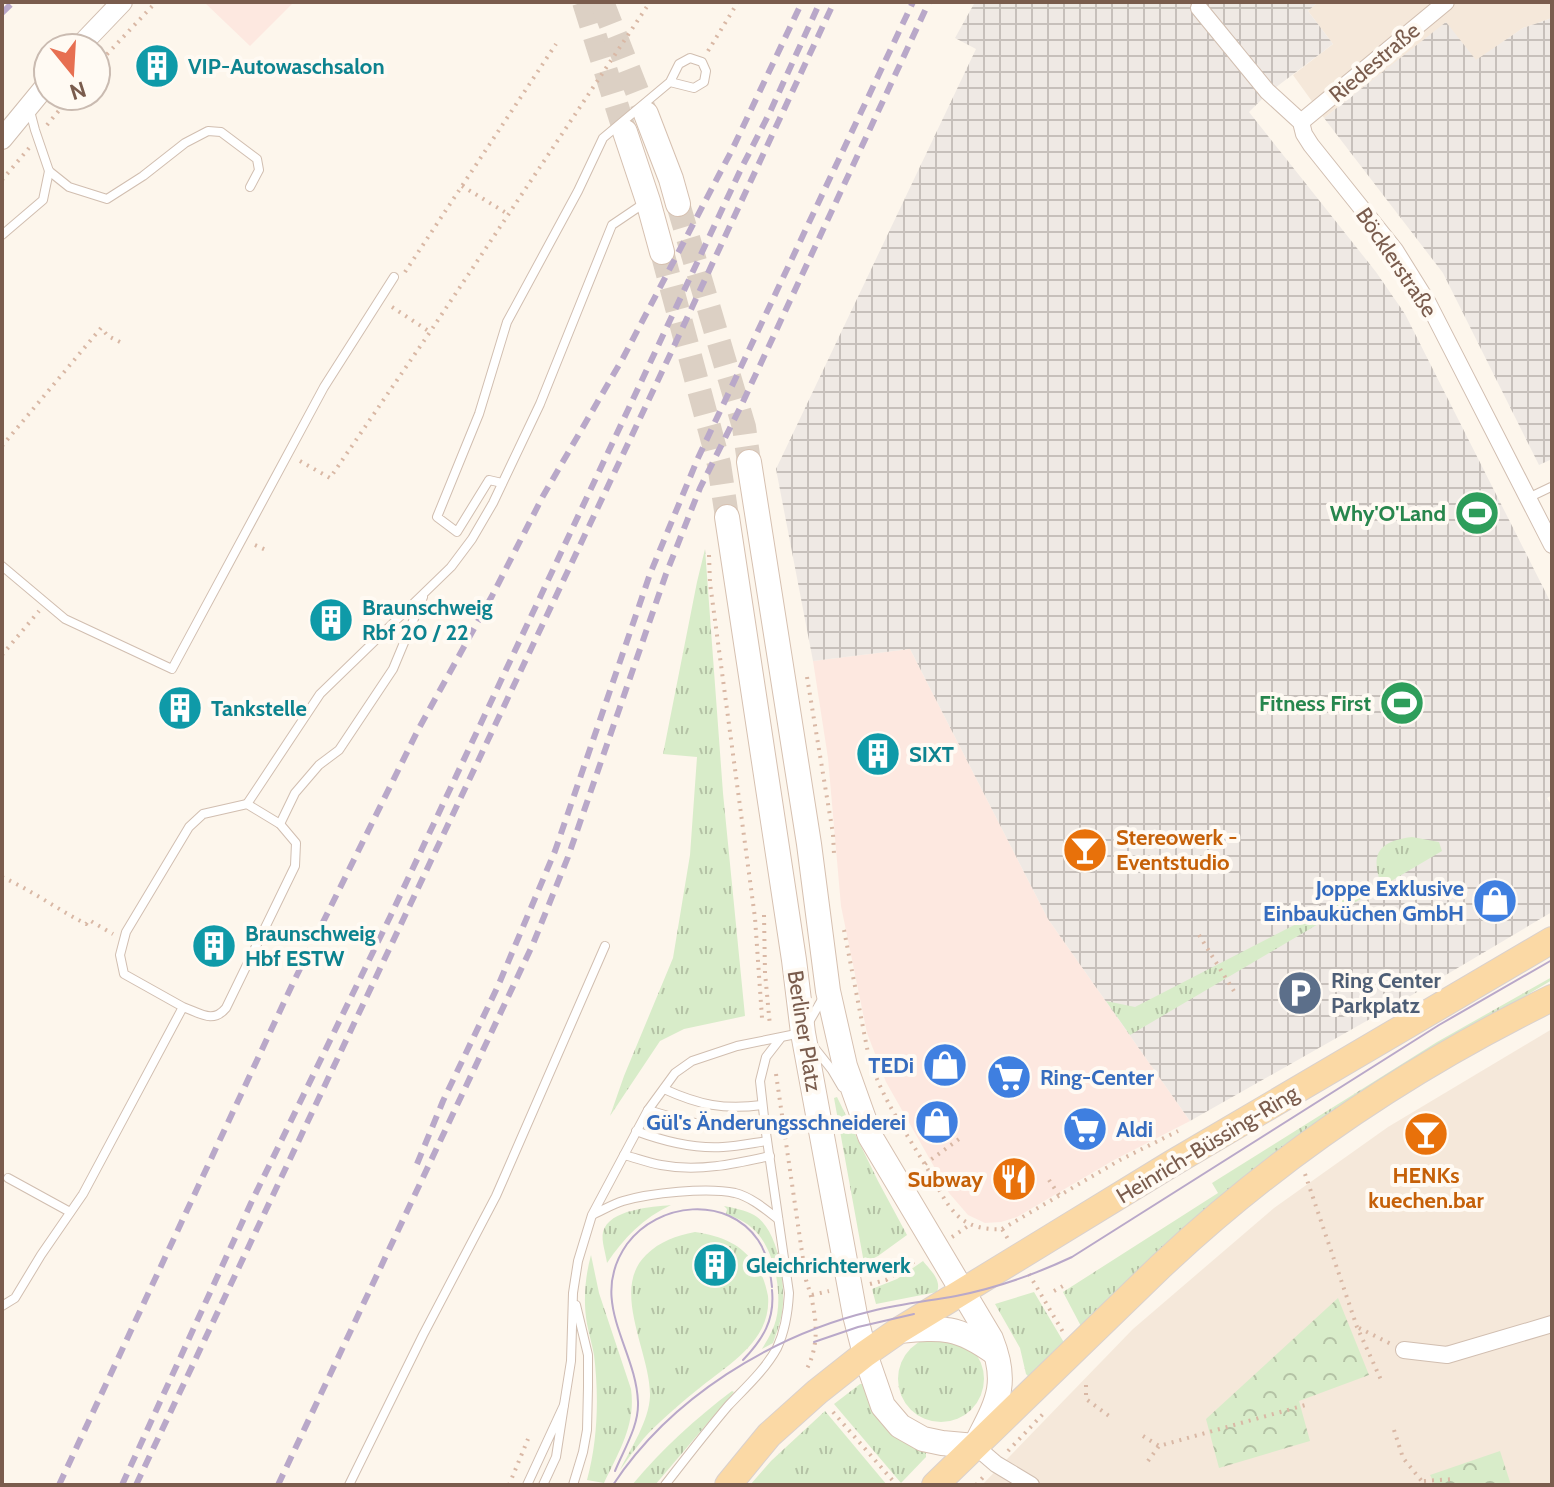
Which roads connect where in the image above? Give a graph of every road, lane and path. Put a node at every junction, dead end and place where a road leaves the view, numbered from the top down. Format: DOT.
graph roads {
  1 [pos="122,2"];
  2 [pos="156,2"];
  3 [pos="650,2"];
  4 [pos="738,2"];
  5 [pos="1446,2"];
  6 [pos="1199,8"];
  7 [pos="93,32"];
  8 [pos="556,44"];
  9 [pos="112,49"];
  10 [pos="702,62"];
  11 [pos="670,82"];
  12 [pos="32,102"];
  13 [pos="29,106"];
  14 [pos="646,114"];
  15 [pos="1301,122"];
  16 [pos="625,132"];
  17 [pos="2,139"];
  18 [pos="49,171"];
  19 [pos="462,186"];
  20 [pos="250,187"];
  21 [pos="648,201"];
  22 [pos="678,204"];
  23 [pos="508,214"];
  24 [pos="2,235"];
  25 [pos="662,252"];
  26 [pos="394,277"];
  27 [pos="380,299"];
  28 [pos="430,332"];
  29 [pos="124,344"];
  30 [pos="2,446"];
  31 [pos="287,455"];
  32 [pos="749,462"];
  33 [pos="502,483"];
  34 [pos="1551,487"];
  35 [pos="1528,498"];
  36 [pos="727,517"];
  37 [pos="1552,545"];
  38 [pos="710,546"];
  39 [pos="2,566"];
  40 [pos="426,590"];
  41 [pos="46,603"];
  42 [pos="2,655"];
  43 [pos="805,668"];
  44 [pos="247,804"];
  45 [pos="280,824"];
  46 [pos="835,861"];
  47 [pos="2,877"];
  48 [pos="843,927"];
  49 [pos="106,930"];
  50 [pos="1199,935"];
  51 [pos="1552,940"];
  52 [pos="605,946"];
  53 [pos="828,991"];
  54 [pos="1237,996"];
  55 [pos="1552,998"];
  56 [pos="183,1007"];
  57 [pos="762,1018"];
  58 [pos="792,1035"];
  59 [pos="776,1071"];
  60 [pos="664,1089"];
  61 [pos="762,1105"];
  62 [pos="648,1110"];
  63 [pos="765,1126"];
  64 [pos="636,1131"];
  65 [pos="870,1136"];
  66 [pos="959,1139"];
  67 [pos="767,1141"];
  68 [pos="624,1155"];
  69 [pos="770,1156"];
  70 [pos="925,1164"];
  71 [pos="8,1178"];
  72 [pos="1307,1179"];
  73 [pos="1049,1180"];
  74 [pos="1060,1196"];
  75 [pos="70,1212"];
  76 [pos="592,1215"];
  77 [pos="778,1219"];
  78 [pos="971,1224"];
  79 [pos="952,1238"];
  80 [pos="1018,1257"];
  81 [pos="921,1258"];
  82 [pos="870,1284"];
  83 [pos="1063,1286"];
  84 [pos="828,1291"];
  85 [pos="963,1291"];
  86 [pos="1054,1291"];
  87 [pos="573,1293"];
  88 [pos="812,1295"];
  89 [pos="2,1306"];
  90 [pos="1552,1324"];
  91 [pos="1357,1327"];
  92 [pos="898,1331"];
  93 [pos="1404,1350"];
  94 [pos="1074,1352"];
  95 [pos="865,1354"];
  96 [pos="997,1354"];
  97 [pos="802,1375"];
  98 [pos="1382,1382"];
  99 [pos="1086,1385"];
  100 [pos="1309,1404"];
  101 [pos="564,1405"];
  102 [pos="1047,1411"];
  103 [pos="833,1412"];
  104 [pos="1109,1416"];
  105 [pos="1394,1430"];
  106 [pos="1143,1436"];
  107 [pos="528,1439"];
  108 [pos="975,1446"];
  109 [pos="1159,1446"];
  110 [pos="1004,1455"];
  111 [pos="1148,1461"];
  112 [pos="988,1472"];
  113 [pos="1455,1479"];
  114 [pos="894,1482"];
  115 [pos="1424,1483"];
  116 [pos="349,1485"];
  117 [pos="505,1485"];
  118 [pos="527,1485"];
  119 [pos="543,1485"];
  120 [pos="573,1485"];
  121 [pos="665,1485"];
  122 [pos="728,1485"];
  123 [pos="935,1485"];
  124 [pos="976,1485"];
  125 [pos="1031,1485"];
  1 -- 7 [label="street"];
  2 -- 9 [label="path"];
  3 -- 23 [label="path"];
  4 -- 10 [label="path"];
  5 -- 15 [label="street, Riedestraße"];
  6 -- 15 [label="street, Böcklerstraße"];
  8 -- 19 [label="path"];
  10 -- 11 [label="lane"];
  10 -- 11 [label="lane"];
  11 -- 33 [label="lane"];
  12 -- 13 [label="street"];
  13 -- 17 [label="street"];
  13 -- 18 [label="lane"];
  14 -- 22 [label="main road"];
  15 -- 35 [label="street, Böcklerstraße"];
  16 -- 21 [label="main road"];
  18 -- 20 [label="lane"];
  18 -- 24 [label="lane"];
  19 -- 23 [label="path"];
  19 -- 26 [label="path"];
  21 -- 25 [label="main road"];
  21 -- 33 [label="lane"];
  23 -- 28 [label="path"];
  26 -- 27 [label="lane"];
  27 -- 28 [label="path"];
  27 -- 31 [label="lane"];
  28 -- 31 [label="path"];
  29 -- 30 [label="path"];
  31 -- 41 [label="lane"];
  32 -- 53 [label="main road, Berliner Platz"];
  33 -- 40 [label="lane"];
  34 -- 35 [label="lane"];
  35 -- 37 [label="street, Böcklerstraße"];
  36 -- 58 [label="main road, Berliner Platz"];
  38 -- 57 [label="path"];
  39 -- 41 [label="lane"];
  40 -- 44 [label="lane"];
  40 -- 45 [label="lane"];
  41 -- 42 [label="path"];
  43 -- 46 [label="path"];
  44 -- 45 [label="lane"];
  44 -- 56 [label="lane"];
  45 -- 56 [label="lane"];
  47 -- 49 [label="path"];
  48 -- 70 [label="path"];
  50 -- 54 [label="path"];
  51 -- 80 [label="main road, Heinrich-Büssing-Ring"];
  52 -- 116 [label="lane"];
  53 -- 58 [label="lane"];
  53 -- 65 [label="main road, Berliner Platz"];
  55 -- 94 [label="main road"];
  56 -- 75 [label="lane"];
  58 -- 60 [label="lane"];
  58 -- 61 [label="lane"];
  58 -- 65 [label="lane"];
  58 -- 95 [label="main road, Berliner Platz"];
  59 -- 88 [label="path"];
  60 -- 61 [label="lane"];
  60 -- 62 [label="lane"];
  61 -- 63 [label="lane"];
  62 -- 63 [label="lane"];
  62 -- 64 [label="lane"];
  63 -- 67 [label="lane"];
  64 -- 67 [label="lane"];
  64 -- 68 [label="lane"];
  65 -- 85 [label="main road, Berliner Platz"];
  66 -- 70 [label="path"];
  67 -- 69 [label="lane"];
  68 -- 69 [label="lane"];
  68 -- 76 [label="lane"];
  69 -- 77 [label="lane"];
  70 -- 78 [label="path"];
  71 -- 75 [label="lane"];
  72 -- 91 [label="path"];
  73 -- 74 [label="path"];
  75 -- 89 [label="lane"];
  76 -- 77 [label="lane"];
  76 -- 87 [label="lane"];
  77 -- 121 [label="lane"];
  78 -- 79 [label="path"];
  78 -- 80 [label="path"];
  80 -- 85 [label="main road, Heinrich-Büssing-Ring"];
  80 -- 94 [label="path"];
  81 -- 82 [label="path"];
  83 -- 86 [label="path"];
  84 -- 88 [label="path"];
  85 -- 92 [label="main road, Heinrich-Büssing-Ring"];
  85 -- 96 [label="main road, Berliner Platz"];
  87 -- 101 [label="lane"];
  87 -- 120 [label="lane"];
  88 -- 97 [label="path"];
  90 -- 93 [label="street"];
  91 -- 93 [label="path"];
  91 -- 98 [label="path"];
  92 -- 95 [label="main road, Heinrich-Büssing-Ring"];
  92 -- 96 [label="main road"];
  94 -- 108 [label="main road"];
  95 -- 108 [label="main road"];
  95 -- 122 [label="main road"];
  96 -- 108 [label="main road"];
  99 -- 104 [label="path"];
  100 -- 109 [label="path"];
  101 -- 118 [label="lane"];
  101 -- 119 [label="lane"];
  102 -- 110 [label="path"];
  103 -- 114 [label="path"];
  105 -- 115 [label="path"];
  106 -- 109 [label="path"];
  107 -- 117 [label="path"];
  108 -- 123 [label="main road"];
  108 -- 125 [label="street"];
  109 -- 111 [label="path"];
  112 -- 124 [label="path"];
  113 -- 115 [label="path"];
}
